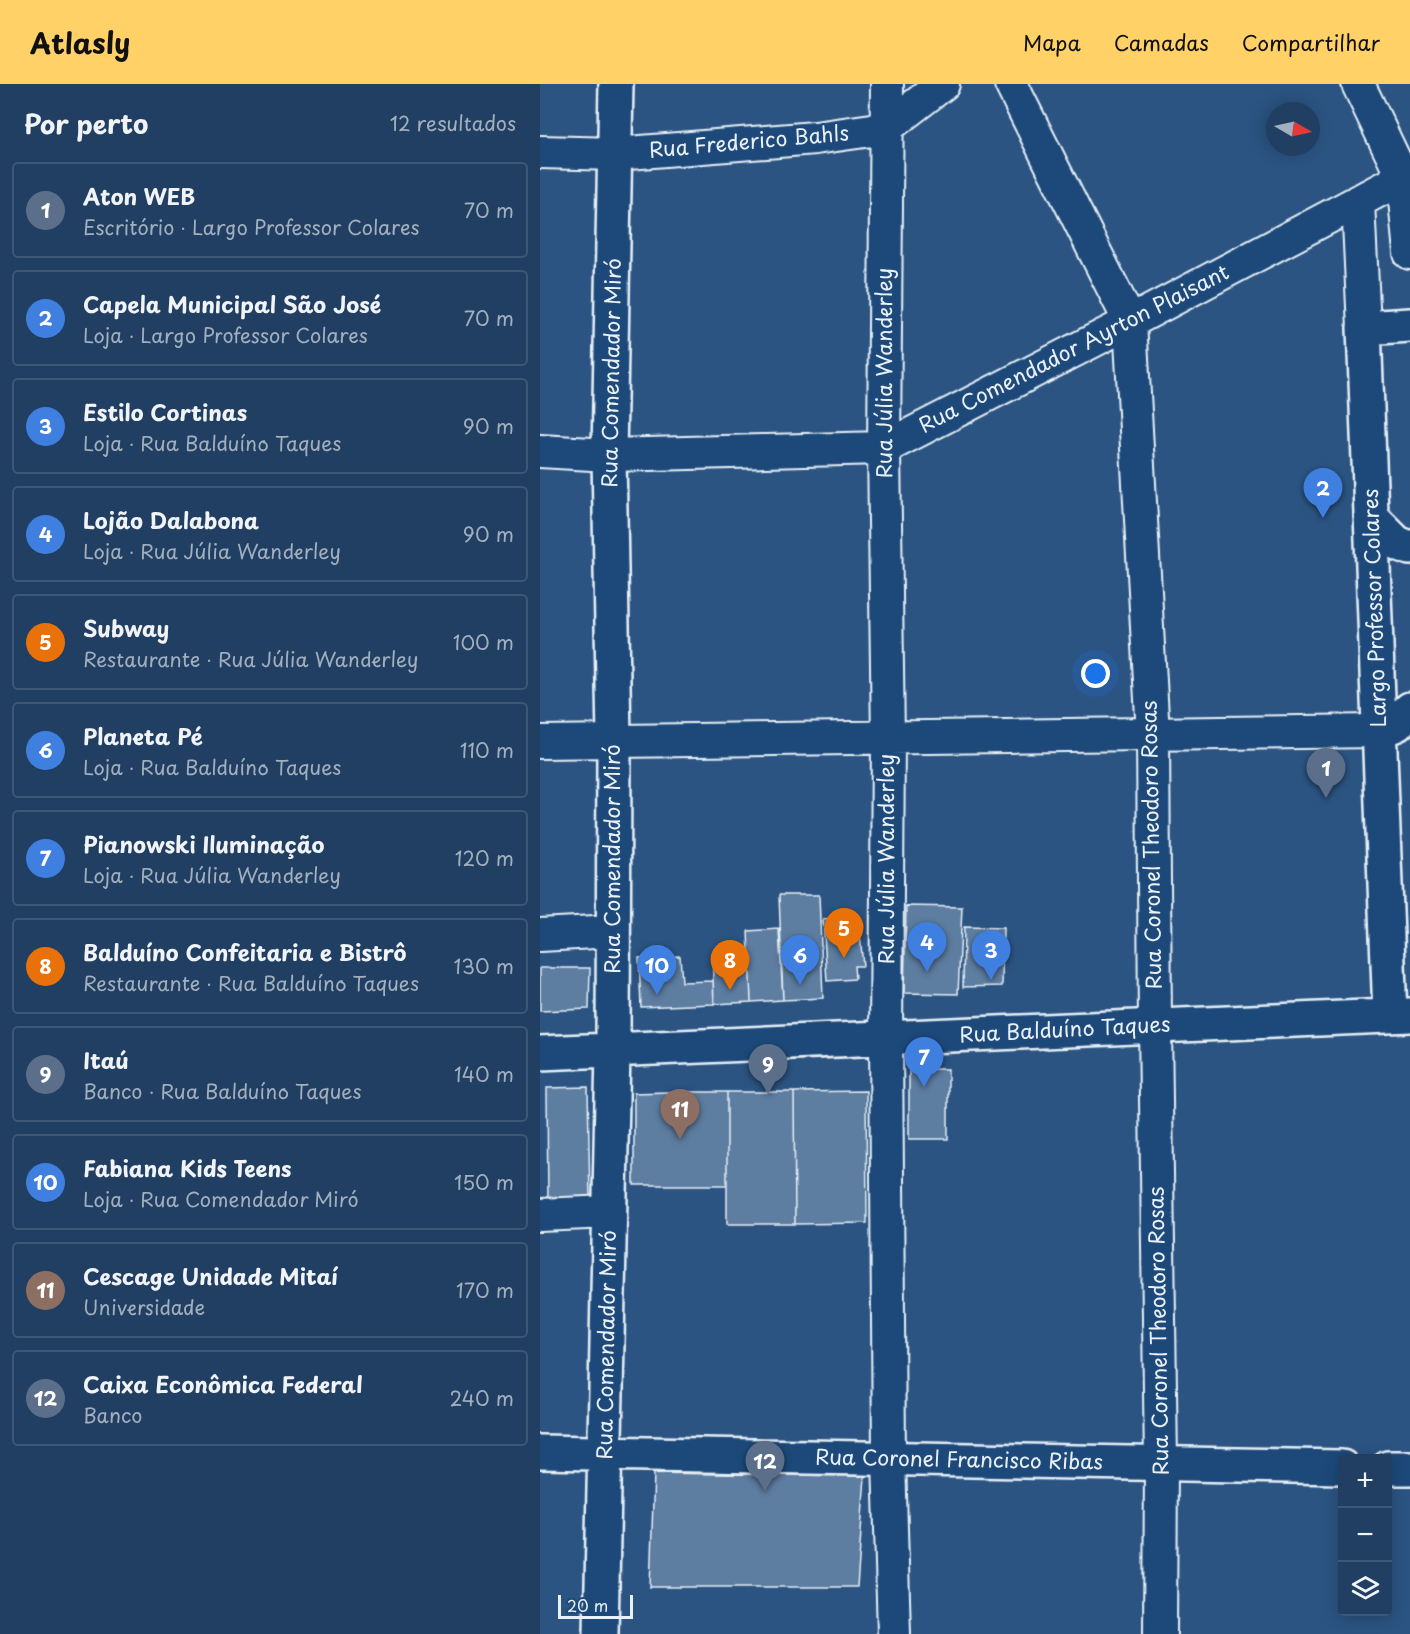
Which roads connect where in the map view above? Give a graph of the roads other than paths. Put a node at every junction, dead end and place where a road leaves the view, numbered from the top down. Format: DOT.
graph roads {
  1 [pos="616,84"];
  2 [pos="888,84"];
  3 [pos="943,84"];
  4 [pos="1011,84"];
  5 [pos="1358,84"];
  6 [pos="886,128"];
  7 [pos="540,152"];
  8 [pos="616,154"];
  9 [pos="1406,176"];
  10 [pos="1358,201"];
  11 [pos="1410,253"];
  12 [pos="1130,322"];
  13 [pos="1410,325"];
  14 [pos="1364,328"];
  15 [pos="884,448"];
  16 [pos="540,451"];
  17 [pos="609,455"];
  18 [pos="1371,517"];
  19 [pos="1410,548"];
  20 [pos="1410,709"];
  21 [pos="1379,731"];
  22 [pos="1153,735"];
  23 [pos="888,739"];
  24 [pos="614,740"];
  25 [pos="540,742"];
  26 [pos="613,931"];
  27 [pos="540,935"];
  28 [pos="1400,1015"];
  29 [pos="1155,1026"];
  30 [pos="886,1038"];
  31 [pos="613,1050"];
  32 [pos="540,1053"];
  33 [pos="610,1212"];
  34 [pos="540,1215"];
  35 [pos="540,1452"];
  36 [pos="606,1453"];
  37 [pos="890,1458"];
  38 [pos="1161,1464"];
  39 [pos="1338,1467"];
  40 [pos="1392,1468"];
  41 [pos="1410,1468"];
  42 [pos="601,1634"];
  43 [pos="894,1634"];
  44 [pos="1160,1634"];
  1 -- 8 [label="main road, Rua Comendador Miró"];
  2 -- 6 [label="street, Rua Júlia Wanderley"];
  3 -- 6 [label="street, Rua Frederico Bahls"];
  4 -- 12 [label="street, Rua Coronel Theodoro Rosas"];
  5 -- 9 [label="street"];
  6 -- 8 [label="street, Rua Frederico Bahls"];
  6 -- 15 [label="street, Rua Júlia Wanderley"];
  7 -- 8 [label="street, Rua Frederico Bahls"];
  8 -- 17 [label="main road, Rua Comendador Miró"];
  9 -- 10 [label="street, Rua Comendador Ayrton Plaisant"];
  9 -- 11 [label="street"];
  10 -- 12 [label="street, Rua Comendador Ayrton Plaisant"];
  10 -- 14 [label="street, Largo Professor Colares"];
  12 -- 15 [label="street, Rua Comendador Ayrton Plaisant"];
  12 -- 22 [label="street, Rua Coronel Theodoro Rosas"];
  13 -- 14 [label="main road"];
  14 -- 18 [label="main road, Largo Professor Colares"];
  15 -- 17 [label="street, Rua Comendador Ayrton Plaisant"];
  15 -- 23 [label="street, Rua Júlia Wanderley"];
  16 -- 17 [label="street, Rua Comendador Ayrton Plaisant"];
  17 -- 24 [label="main road, Rua Comendador Miró"];
  18 -- 19 [label="main road"];
  18 -- 21 [label="main road, Largo Professor Colares"];
  20 -- 21 [label="main road"];
  21 -- 22 [label="street"];
  21 -- 28 [label="main road, Largo Professor Colares"];
  22 -- 23 [label="street"];
  22 -- 29 [label="street, Rua Coronel Theodoro Rosas"];
  23 -- 24 [label="street"];
  23 -- 30 [label="street, Rua Júlia Wanderley"];
  24 -- 25 [label="street"];
  24 -- 26 [label="main road, Rua Comendador Miró"];
  26 -- 27 [label="street"];
  26 -- 31 [label="main road, Rua Comendador Miró"];
  28 -- 29 [label="main road, Rua Balduíno Taques"];
  29 -- 30 [label="main road, Rua Balduíno Taques"];
  29 -- 38 [label="street, Rua Coronel Theodoro Rosas"];
  30 -- 31 [label="main road, Rua Balduíno Taques"];
  30 -- 37 [label="street, Rua Júlia Wanderley"];
  31 -- 32 [label="main road, Rua Balduíno Taques"];
  31 -- 33 [label="main road, Rua Comendador Miró"];
  33 -- 34 [label="street"];
  33 -- 36 [label="main road, Rua Comendador Miró"];
  35 -- 36 [label="main road, Rua Coronel Francisco Ribas"];
  36 -- 37 [label="main road, Rua Coronel Francisco Ribas"];
  36 -- 42 [label="main road, Rua Comendador Miró"];
  37 -- 38 [label="main road, Rua Coronel Francisco Ribas"];
  37 -- 43 [label="street, Rua Júlia Wanderley"];
  38 -- 39 [label="main road, Rua Coronel Francisco Ribas"];
  38 -- 44 [label="street, Rua Coronel Theodoro Rosas"];
  40 -- 41 [label="main road"];
}
